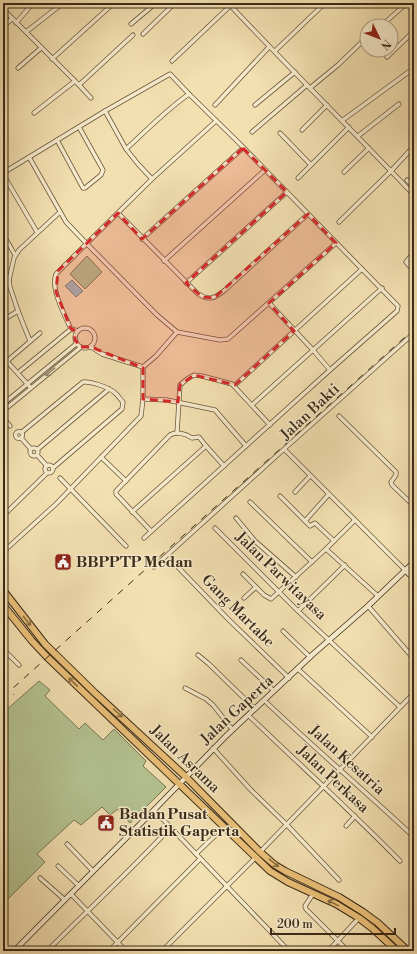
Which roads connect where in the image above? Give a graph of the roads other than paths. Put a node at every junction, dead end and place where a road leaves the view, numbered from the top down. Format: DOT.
graph roads {
  1 [pos="34,3"];
  2 [pos="63,3"];
  3 [pos="114,3"];
  4 [pos="156,3"];
  5 [pos="175,3"];
  6 [pos="325,3"];
  7 [pos="407,3"];
  8 [pos="229,4"];
  9 [pos="3,9"];
  10 [pos="391,18"];
  11 [pos="12,19"];
  12 [pos="16,23"];
  13 [pos="131,24"];
  14 [pos="3,26"];
  15 [pos="414,31"];
  16 [pos="26,32"];
  17 [pos="142,34"];
  18 [pos="133,35"];
  19 [pos="359,45"];
  20 [pos="399,45"];
  21 [pos="269,47"];
  22 [pos="41,48"];
  23 [pos="275,51"];
  24 [pos="52,59"];
  25 [pos="172,61"];
  26 [pos="18,68"];
  27 [pos="414,68"];
  28 [pos="295,72"];
  29 [pos="75,81"];
  30 [pos="79,85"];
  31 [pos="308,86"];
  32 [pos="189,94"];
  33 [pos="91,98"];
  34 [pos="399,104"];
  35 [pos="214,105"];
  36 [pos="255,105"];
  37 [pos="327,105"];
  38 [pos="105,111"];
  39 [pos="34,114"];
  40 [pos="343,120"];
  41 [pos="216,122"];
  42 [pos="79,127"];
  43 [pos="350,127"];
  44 [pos="302,130"];
  45 [pos="252,132"];
  46 [pos="280,133"];
  47 [pos="358,136"];
  48 [pos="56,140"];
  49 [pos="414,146"];
  50 [pos="243,148"];
  51 [pos="369,148"];
  52 [pos="126,149"];
  53 [pos="29,157"];
  54 [pos="311,165"];
  55 [pos="265,170"];
  56 [pos="391,171"];
  57 [pos="344,172"];
  58 [pos="3,174"];
  59 [pos="152,178"];
  60 [pos="298,178"];
  61 [pos="407,180"];
  62 [pos="414,188"];
  63 [pos="287,192"];
  64 [pos="414,194"];
  65 [pos="60,212"];
  66 [pos="118,213"];
  67 [pos="308,214"];
  68 [pos="339,222"];
  69 [pos="37,232"];
  70 [pos="3,234"];
  71 [pos="142,239"];
  72 [pos="86,243"];
  73 [pos="336,243"];
  74 [pos="414,252"];
  75 [pos="15,255"];
  76 [pos="164,261"];
  77 [pos="362,270"];
  78 [pos="414,271"];
  79 [pos="9,280"];
  80 [pos="186,283"];
  81 [pos="3,284"];
  82 [pos="382,288"];
  83 [pos="269,303"];
  84 [pos="18,311"];
  85 [pos="3,320"];
  86 [pos="71,329"];
  87 [pos="78,331"];
  88 [pos="294,331"];
  89 [pos="177,332"];
  90 [pos="40,333"];
  91 [pos="414,333"];
  92 [pos="30,341"];
  93 [pos="76,344"];
  94 [pos="91,347"];
  95 [pos="81,348"];
  96 [pos="313,350"];
  97 [pos="3,357"];
  98 [pos="6,362"];
  99 [pos="142,367"];
  100 [pos="330,370"];
  101 [pos="20,371"];
  102 [pos="27,383"];
  103 [pos="235,385"];
  104 [pos="31,388"];
  105 [pos="108,389"];
  106 [pos="143,399"];
  107 [pos="178,402"];
  108 [pos="3,404"];
  109 [pos="252,405"];
  110 [pos="3,411"];
  111 [pos="3,416"];
  112 [pos="339,416"];
  113 [pos="270,425"];
  114 [pos="10,426"];
  115 [pos="22,432"];
  116 [pos="177,433"];
  117 [pos="21,438"];
  118 [pos="206,446"];
  119 [pos="246,446"];
  120 [pos="38,449"];
  121 [pos="31,450"];
  122 [pos="285,450"];
  123 [pos="38,455"];
  124 [pos="101,457"];
  125 [pos="48,466"];
  126 [pos="224,466"];
  127 [pos="53,468"];
  128 [pos="47,473"];
  129 [pos="310,476"];
  130 [pos="60,478"];
  131 [pos="126,481"];
  132 [pos="71,488"];
  133 [pos="295,492"];
  134 [pos="329,494"];
  135 [pos="280,496"];
  136 [pos="250,502"];
  137 [pos="414,506"];
  138 [pos="132,512"];
  139 [pos="3,516"];
  140 [pos="236,518"];
  141 [pos="355,520"];
  142 [pos="305,521"];
  143 [pos="215,528"];
  144 [pos="150,531"];
  145 [pos="144,538"];
  146 [pos="334,541"];
  147 [pos="126,546"];
  148 [pos="326,549"];
  149 [pos="3,552"];
  150 [pos="172,561"];
  151 [pos="312,562"];
  152 [pos="414,562"];
  153 [pos="345,565"];
  154 [pos="154,567"];
  155 [pos="405,570"];
  156 [pos="243,574"];
  157 [pos="296,577"];
  158 [pos="414,579"];
  159 [pos="256,587"];
  160 [pos="3,590"];
  161 [pos="279,592"];
  162 [pos="378,596"];
  163 [pos="244,598"];
  164 [pos="3,605"];
  165 [pos="368,606"];
  166 [pos="298,611"];
  167 [pos="283,631"];
  168 [pos="330,640"];
  169 [pos="3,649"];
  170 [pos="198,655"];
  171 [pos="310,657"];
  172 [pos="414,659"];
  173 [pos="242,660"];
  174 [pos="18,665"];
  175 [pos="298,669"];
  176 [pos="289,678"];
  177 [pos="185,688"];
  178 [pos="274,691"];
  179 [pos="414,693"];
  180 [pos="265,700"];
  181 [pos="400,707"];
  182 [pos="255,709"];
  183 [pos="248,716"];
  184 [pos="231,730"];
  185 [pos="372,737"];
  186 [pos="213,748"];
  187 [pos="340,769"];
  188 [pos="186,777"];
  189 [pos="180,784"];
  190 [pos="322,787"];
  191 [pos="154,810"];
  192 [pos="355,816"];
  193 [pos="287,825"];
  194 [pos="346,826"];
  195 [pos="224,827"];
  196 [pos="170,828"];
  197 [pos="414,837"];
  198 [pos="67,844"];
  199 [pos="260,852"];
  200 [pos="196,854"];
  201 [pos="255,858"];
  202 [pos="200,859"];
  203 [pos="400,861"];
  204 [pos="58,866"];
  205 [pos="93,871"];
  206 [pos="40,878"];
  207 [pos="339,880"];
  208 [pos="78,886"];
  209 [pos="227,886"];
  210 [pos="71,894"];
  211 [pos="313,894"];
  212 [pos="64,900"];
  213 [pos="88,911"];
  214 [pos="359,918"];
  215 [pos="338,941"];
  216 [pos="118,942"];
  217 [pos="392,946"];
  218 [pos="14,951"];
  219 [pos="48,951"];
  220 [pos="109,951"];
  221 [pos="126,951"];
  222 [pos="162,951"];
  223 [pos="289,951"];
  224 [pos="328,951"];
  225 [pos="348,951"];
  226 [pos="386,951"];
  227 [pos="397,951"];
  228 [pos="408,951"];
  1 -- 12 [label="street"];
  2 -- 16 [label="street"];
  3 -- 24 [label="street"];
  4 -- 13 [label="street"];
  5 -- 17 [label="street"];
  6 -- 23 [label="street"];
  7 -- 10 [label="street"];
  8 -- 21 [label="street"];
  8 -- 25 [label="street"];
  9 -- 11 [label="street"];
  11 -- 12 [label="street"];
  11 -- 14 [label="street"];
  12 -- 16 [label="street"];
  15 -- 20 [label="street"];
  16 -- 22 [label="street"];
  18 -- 30 [label="street"];
  19 -- 31 [label="street"];
  21 -- 23 [label="street"];
  21 -- 35 [label="street"];
  22 -- 24 [label="street"];
  22 -- 26 [label="street"];
  23 -- 28 [label="street"];
  24 -- 29 [label="street"];
  27 -- 40 [label="street"];
  28 -- 31 [label="street"];
  28 -- 36 [label="street"];
  29 -- 30 [label="street"];
  29 -- 39 [label="street"];
  30 -- 33 [label="street"];
  31 -- 37 [label="street"];
  31 -- 45 [label="street"];
  32 -- 38 [label="street"];
  32 -- 41 [label="street"];
  32 -- 52 [label="street"];
  34 -- 47 [label="street"];
  37 -- 40 [label="street"];
  37 -- 44 [label="street"];
  38 -- 42 [label="street"];
  38 -- 52 [label="street"];
  40 -- 43 [label="street"];
  41 -- 50 [label="street"];
  41 -- 59 [label="street"];
  42 -- 48 [label="street"];
  42 -- 48 [label="street"];
  43 -- 47 [label="street"];
  43 -- 54 [label="street"];
  46 -- 54 [label="street"];
  47 -- 51 [label="street"];
  48 -- 53 [label="street"];
  49 -- 56 [label="street"];
  50 -- 55 [label="street"];
  50 -- 71 [label="street"];
  51 -- 56 [label="street"];
  51 -- 57 [label="street"];
  52 -- 59 [label="street"];
  53 -- 58 [label="street"];
  53 -- 65 [label="street"];
  54 -- 60 [label="street"];
  55 -- 63 [label="street"];
  55 -- 76 [label="street"];
  56 -- 64 [label="street"];
  56 -- 68 [label="street"];
  58 -- 69 [label="street"];
  59 -- 66 [label="street"];
  61 -- 62 [label="street"];
  63 -- 67 [label="street"];
  63 -- 80 [label="street"];
  65 -- 69 [label="street"];
  65 -- 72 [label="street"];
  66 -- 71 [label="street"];
  66 -- 72 [label="street"];
  67 -- 73 [label="street"];
  67 -- 80 [label="street"];
  69 -- 75 [label="street"];
  70 -- 75 [label="street"];
  71 -- 76 [label="street"];
  72 -- 86 [label="street"];
  72 -- 89 [label="street"];
  73 -- 77 [label="street"];
  73 -- 83 [label="street"];
  74 -- 78 [label="street"];
  75 -- 79 [label="street"];
  76 -- 80 [label="street"];
  77 -- 82 [label="street"];
  77 -- 88 [label="street"];
  79 -- 81 [label="street"];
  79 -- 84 [label="street"];
  82 -- 96 [label="street"];
  82 -- 100 [label="street"];
  83 -- 88 [label="street"];
  83 -- 89 [label="street"];
  84 -- 85 [label="street"];
  84 -- 92 [label="street"];
  86 -- 87 [label="street"];
  86 -- 101 [label="street"];
  87 -- 93 [label="street"];
  87 -- 94 [label="street"];
  88 -- 96 [label="street"];
  88 -- 103 [label="street"];
  89 -- 99 [label="street"];
  90 -- 92 [label="street"];
  91 -- 122 [label="street, Jalan Bakti"];
  92 -- 98 [label="street"];
  93 -- 95 [label="street"];
  93 -- 102 [label="street"];
  94 -- 95 [label="street"];
  94 -- 99 [label="street"];
  95 -- 104 [label="street, one-way"];
  96 -- 100 [label="street"];
  96 -- 109 [label="street"];
  97 -- 98 [label="street"];
  98 -- 102 [label="street"];
  99 -- 106 [label="street"];
  100 -- 113 [label="street"];
  102 -- 104 [label="street"];
  102 -- 108 [label="street"];
  103 -- 107 [label="street"];
  103 -- 109 [label="street"];
  104 -- 110 [label="street"];
  105 -- 115 [label="street"];
  105 -- 120 [label="street"];
  105 -- 127 [label="street"];
  106 -- 107 [label="street"];
  106 -- 124 [label="street"];
  107 -- 116 [label="street"];
  107 -- 119 [label="street"];
  109 -- 113 [label="street"];
  111 -- 114 [label="street"];
  112 -- 137 [label="street"];
  113 -- 119 [label="street"];
  115 -- 117 [label="street"];
  115 -- 117 [label="street"];
  116 -- 118 [label="street"];
  116 -- 131 [label="street"];
  117 -- 121 [label="street"];
  118 -- 126 [label="street"];
  118 -- 138 [label="street"];
  119 -- 126 [label="street"];
  120 -- 121 [label="street"];
  120 -- 123 [label="street"];
  121 -- 123 [label="street"];
  122 -- 129 [label="street, Jalan Bakti"];
  122 -- 154 [label="street"];
  123 -- 125 [label="street"];
  124 -- 131 [label="street"];
  124 -- 132 [label="street"];
  125 -- 127 [label="street"];
  125 -- 128 [label="street"];
  126 -- 144 [label="street"];
  127 -- 128 [label="street"];
  128 -- 139 [label="street"];
  129 -- 133 [label="street"];
  129 -- 134 [label="street, Jalan Bakti"];
  130 -- 132 [label="street"];
  131 -- 138 [label="street"];
  132 -- 147 [label="street"];
  132 -- 149 [label="street"];
  134 -- 141 [label="street, Jalan Bakti"];
  134 -- 142 [label="street"];
  135 -- 142 [label="street"];
  136 -- 151 [label="street"];
  138 -- 144 [label="street"];
  140 -- 157 [label="street"];
  141 -- 146 [label="street"];
  141 -- 155 [label="street, Jalan Bakti"];
  142 -- 146 [label="street"];
  143 -- 161 [label="street, Jalan Parwitayasa"];
  144 -- 145 [label="street"];
  146 -- 148 [label="street"];
  148 -- 151 [label="street"];
  148 -- 153 [label="street"];
  150 -- 176 [label="street, Gang Martabe"];
  151 -- 157 [label="street"];
  152 -- 155 [label="street, Jalan Gaperta"];
  153 -- 162 [label="street"];
  153 -- 166 [label="street"];
  155 -- 158 [label="street, Jalan Bakti"];
  155 -- 162 [label="street, Jalan Gaperta"];
  156 -- 159 [label="street"];
  157 -- 161 [label="street"];
  159 -- 161 [label="street"];
  159 -- 163 [label="street"];
  160 -- 188 [label="highway, Jalan Asrama, one-way"];
  161 -- 166 [label="street, Jalan Parwitayasa"];
  162 -- 165 [label="street, Jalan Gaperta"];
  189 -- 164 [label="highway, Jalan Asrama, one-way"];
  165 -- 168 [label="street, Jalan Gaperta"];
  165 -- 172 [label="street"];
  166 -- 168 [label="street, Jalan Parwitayasa"];
  167 -- 171 [label="street"];
  168 -- 171 [label="street, Jalan Gaperta"];
  168 -- 181 [label="street, Jalan Parwitayasa"];
  169 -- 174 [label="street"];
  170 -- 182 [label="street"];
  171 -- 175 [label="street, Jalan Gaperta"];
  173 -- 178 [label="street"];
  175 -- 176 [label="street, Jalan Gaperta"];
  175 -- 185 [label="street"];
  176 -- 178 [label="street, Jalan Gaperta"];
  177 -- 184 [label="street"];
  178 -- 180 [label="street, Jalan Gaperta"];
  179 -- 181 [label="street"];
  180 -- 182 [label="street, Jalan Gaperta"];
  180 -- 187 [label="street, Jalan Kesatria"];
  181 -- 185 [label="street"];
  182 -- 183 [label="street, Jalan Gaperta"];
  183 -- 184 [label="street, Jalan Gaperta"];
  183 -- 190 [label="street, Jalan Perkasa"];
  184 -- 186 [label="street, Jalan Gaperta"];
  185 -- 187 [label="street"];
  186 -- 188 [label="street, Jalan Gaperta"];
  186 -- 193 [label="street"];
  187 -- 190 [label="street"];
  187 -- 197 [label="street, Jalan Kesatria"];
  188 -- 189 [label="street, Jalan Gaperta"];
  188 -- 199 [label="highway, Jalan Asrama"];
  189 -- 191 [label="street, Jalan Gaperta"];
  189 -- 195 [label="highway, Jalan Asrama"];
  190 -- 192 [label="street, Jalan Perkasa"];
  190 -- 193 [label="street"];
  191 -- 196 [label="street"];
  191 -- 205 [label="street, Jalan Gaperta"];
  192 -- 194 [label="street"];
  192 -- 203 [label="street, Jalan Perkasa"];
  193 -- 199 [label="street"];
  193 -- 207 [label="street"];
  195 -- 200 [label="street"];
  195 -- 201 [label="highway, Jalan Asrama"];
  196 -- 200 [label="street"];
  196 -- 213 [label="street"];
  198 -- 205 [label="street"];
  199 -- 228 [label="highway, Jalan Asrama, one-way"];
  200 -- 202 [label="street"];
  201 -- 209 [label="street"];
  201 -- 211 [label="highway, Jalan Asrama"];
  202 -- 209 [label="street"];
  202 -- 216 [label="street"];
  204 -- 208 [label="street"];
  205 -- 208 [label="street, Jalan Gaperta"];
  206 -- 212 [label="street"];
  208 -- 210 [label="street, Jalan Gaperta"];
  209 -- 222 [label="street"];
  209 -- 223 [label="street"];
  210 -- 212 [label="street, Jalan Gaperta"];
  210 -- 213 [label="street"];
  214 -- 211 [label="highway, Jalan Asrama, one-way"];
  211 -- 215 [label="street"];
  212 -- 218 [label="street, Jalan Gaperta"];
  213 -- 216 [label="street"];
  213 -- 219 [label="street"];
  214 -- 215 [label="street"];
  214 -- 217 [label="highway, Jalan Asrama"];
  215 -- 224 [label="street"];
  215 -- 225 [label="street"];
  216 -- 220 [label="street"];
  216 -- 221 [label="street"];
  217 -- 226 [label="street"];
  217 -- 227 [label="highway, Jalan Asrama"];
}
